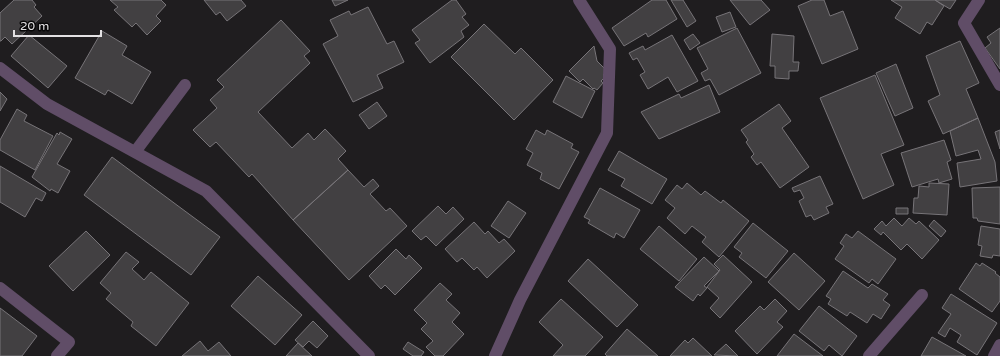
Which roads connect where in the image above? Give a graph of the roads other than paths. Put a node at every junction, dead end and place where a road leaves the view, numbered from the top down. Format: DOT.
graph roads {
  1 [pos="579,0"];
  2 [pos="979,0"];
  3 [pos="0,68"];
  4 [pos="185,85"];
  5 [pos="1000,85"];
  6 [pos="135,152"];
  7 [pos="0,288"];
  8 [pos="922,295"];
  9 [pos="1000,345"];
  10 [pos="57,356"];
  11 [pos="369,356"];
  12 [pos="495,356"];
  13 [pos="869,356"];
  14 [pos="994,356"];
  1 -- 12 [label="street"];
  2 -- 5 [label="street"];
  3 -- 6 [label="street"];
  4 -- 6 [label="street"];
  6 -- 11 [label="street"];
  7 -- 10 [label="street"];
  8 -- 13 [label="street"];
  9 -- 14 [label="street"];
}
